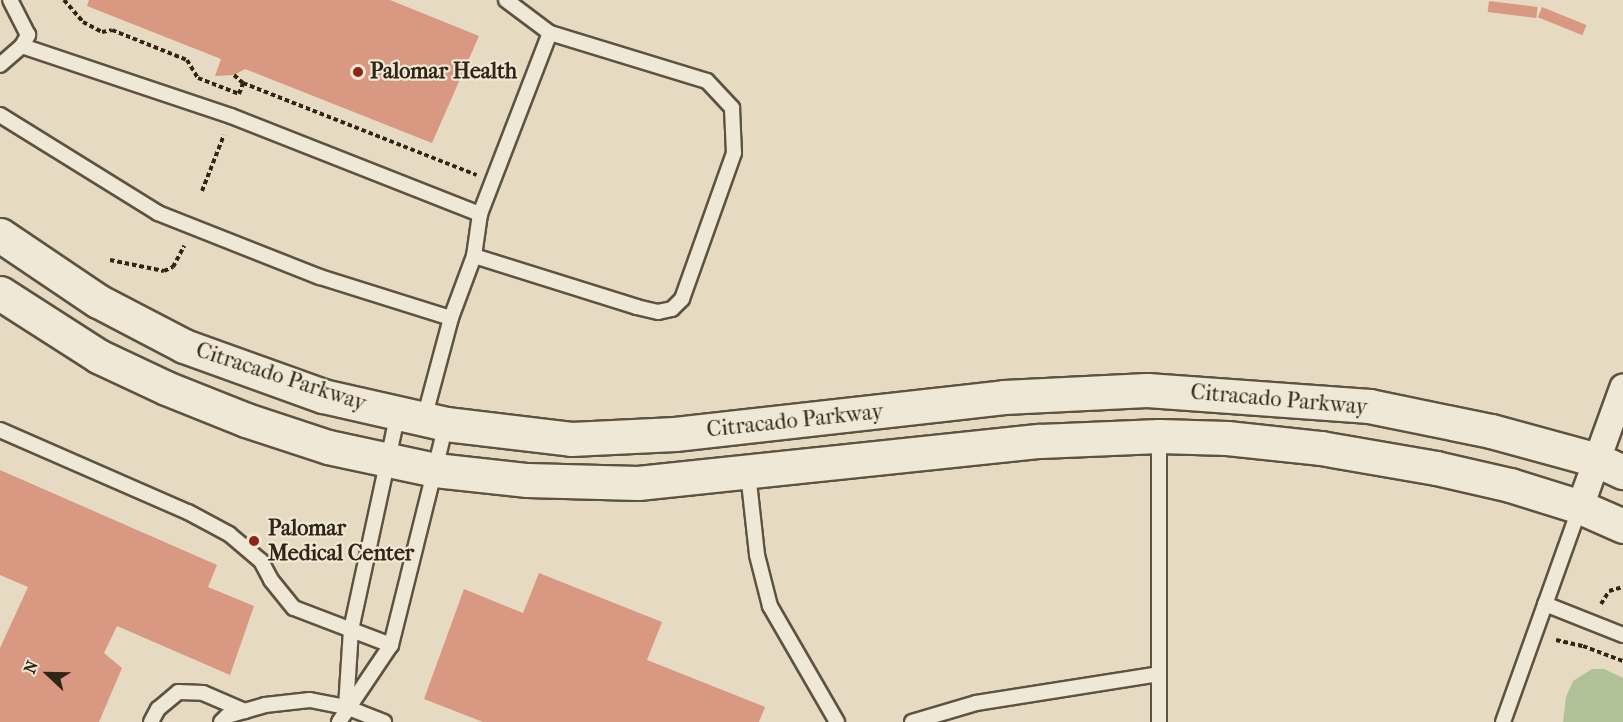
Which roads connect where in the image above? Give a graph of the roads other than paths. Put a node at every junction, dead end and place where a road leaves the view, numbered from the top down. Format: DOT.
graph roads {
  1 [pos="10,0"];
  2 [pos="506,0"];
  3 [pos="550,33"];
  4 [pos="22,46"];
  5 [pos="0,65"];
  6 [pos="0,115"];
  7 [pos="480,214"];
  8 [pos="0,235"];
  9 [pos="474,255"];
  10 [pos="0,293"];
  11 [pos="451,318"];
  12 [pos="1623,388"];
  13 [pos="423,418"];
  14 [pos="0,430"];
  15 [pos="1160,436"];
  16 [pos="387,461"];
  17 [pos="1610,466"];
  18 [pos="435,470"];
  19 [pos="748,473"];
  20 [pos="1580,507"];
  21 [pos="1623,526"];
  22 [pos="1545,604"];
  23 [pos="351,630"];
  24 [pos="1623,635"];
  25 [pos="391,645"];
  26 [pos="1159,674"];
  27 [pos="346,707"];
  28 [pos="245,711"];
  29 [pos="151,722"];
  30 [pos="221,722"];
  31 [pos="339,722"];
  32 [pos="384,722"];
  33 [pos="837,722"];
  34 [pos="912,722"];
  35 [pos="1159,722"];
  36 [pos="1503,722"];
  1 -- 4 [label="lane"];
  2 -- 3 [label="lane"];
  3 -- 7 [label="lane"];
  3 -- 9 [label="lane"];
  4 -- 5 [label="lane"];
  4 -- 7 [label="lane"];
  6 -- 11 [label="lane"];
  7 -- 9 [label="lane"];
  8 -- 13 [label="main road, Citracado Parkway"];
  9 -- 11 [label="lane"];
  10 -- 16 [label="main road, Citracado Parkway"];
  11 -- 13 [label="lane"];
  12 -- 17 [label="street"];
  13 -- 16 [label="lane"];
  13 -- 17 [label="main road, Citracado Parkway"];
  13 -- 18 [label="lane"];
  14 -- 23 [label="lane"];
  15 -- 19 [label="main road, Citracado Parkway"];
  15 -- 20 [label="main road, Citracado Parkway"];
  15 -- 26 [label="lane"];
  16 -- 18 [label="main road, Citracado Parkway"];
  16 -- 23 [label="lane"];
  17 -- 20 [label="street"];
  18 -- 19 [label="main road, Citracado Parkway"];
  18 -- 25 [label="lane"];
  19 -- 33 [label="lane"];
  20 -- 21 [label="main road, Citracado Parkway"];
  20 -- 22 [label="lane"];
  22 -- 24 [label="lane"];
  22 -- 36 [label="lane"];
  23 -- 25 [label="lane"];
  23 -- 27 [label="lane"];
  25 -- 27 [label="lane"];
  26 -- 34 [label="lane"];
  26 -- 35 [label="lane"];
  27 -- 28 [label="lane"];
  27 -- 31 [label="lane"];
  27 -- 32 [label="lane"];
  28 -- 29 [label="lane"];
  28 -- 30 [label="lane"];
}
